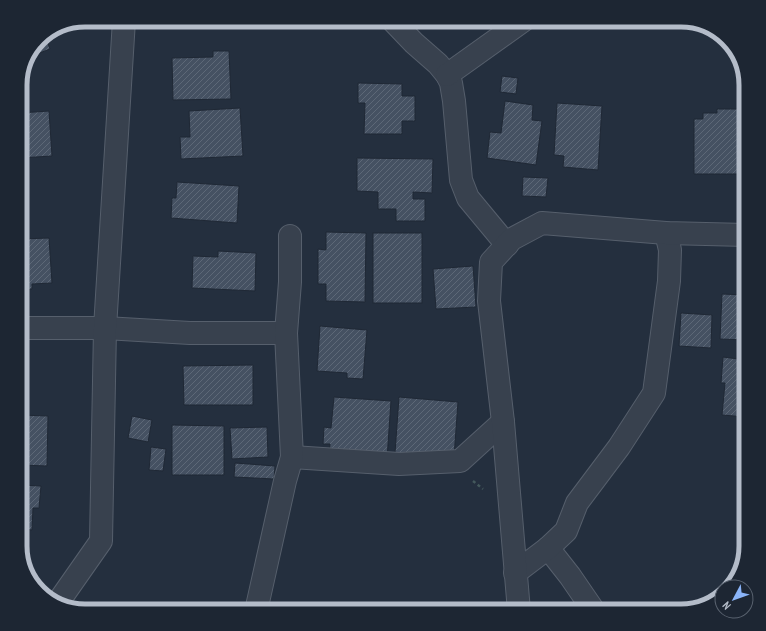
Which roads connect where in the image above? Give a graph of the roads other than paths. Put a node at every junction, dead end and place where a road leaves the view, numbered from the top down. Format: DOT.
graph roads {
  1 [pos="124,27"];
  2 [pos="399,27"];
  3 [pos="514,27"];
  4 [pos="447,75"];
  5 [pos="666,233"];
  6 [pos="739,235"];
  7 [pos="290,236"];
  8 [pos="507,245"];
  9 [pos="27,328"];
  10 [pos="105,328"];
  11 [pos="286,333"];
  12 [pos="503,422"];
  13 [pos="292,457"];
  14 [pos="548,548"];
  15 [pos="515,573"];
  16 [pos="61,599"];
  17 [pos="258,604"];
  18 [pos="518,604"];
  19 [pos="589,604"];
  1 -- 10 [label="street"];
  2 -- 4 [label="street"];
  3 -- 4 [label="street"];
  4 -- 8 [label="street"];
  5 -- 6 [label="street"];
  5 -- 8 [label="street"];
  5 -- 14 [label="street"];
  7 -- 11 [label="street"];
  8 -- 12 [label="street"];
  9 -- 10 [label="street"];
  10 -- 11 [label="street"];
  10 -- 16 [label="street"];
  11 -- 13 [label="street"];
  12 -- 13 [label="street"];
  12 -- 15 [label="street"];
  13 -- 17 [label="street"];
  14 -- 15 [label="street"];
  14 -- 19 [label="street"];
  15 -- 18 [label="street"];
}
